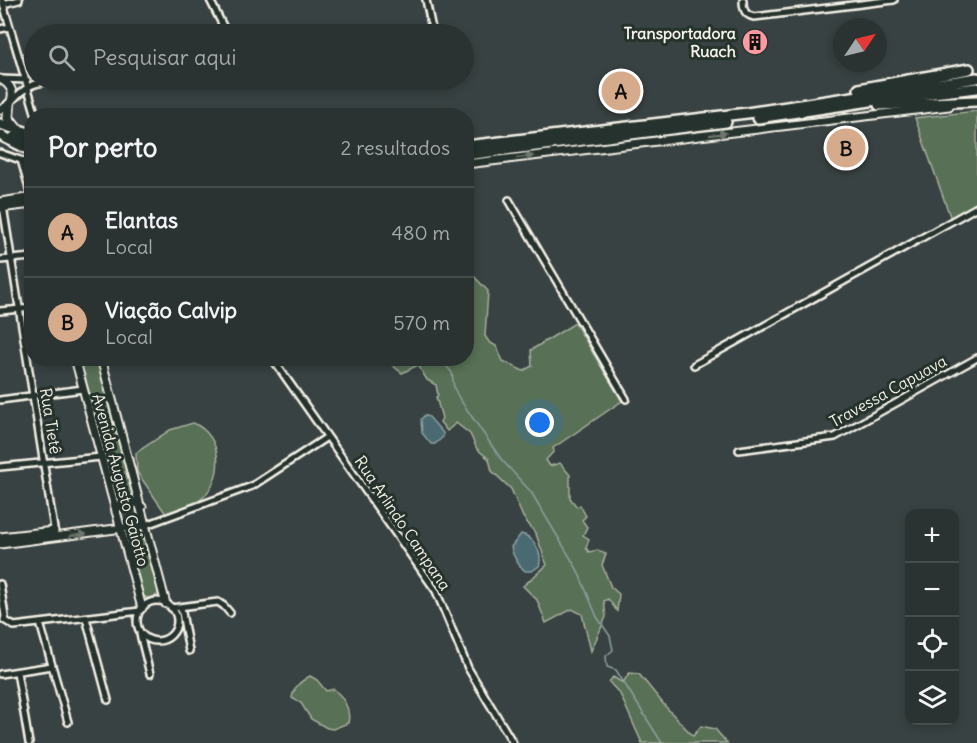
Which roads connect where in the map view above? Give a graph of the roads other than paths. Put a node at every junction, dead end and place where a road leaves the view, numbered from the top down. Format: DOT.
graph roads {
  1 [pos="19,0"];
  2 [pos="210,0"];
  3 [pos="426,0"];
  4 [pos="743,0"];
  5 [pos="822,0"];
  6 [pos="894,0"];
  7 [pos="3,2"];
  8 [pos="821,8"];
  9 [pos="222,24"];
  10 [pos="431,24"];
  11 [pos="10,27"];
  12 [pos="0,29"];
  13 [pos="973,69"];
  14 [pos="24,76"];
  15 [pos="977,78"];
  16 [pos="0,79"];
  17 [pos="24,83"];
  18 [pos="24,86"];
  19 [pos="977,88"];
  20 [pos="28,90"];
  21 [pos="977,101"];
  22 [pos="11,103"];
  23 [pos="795,105"];
  24 [pos="838,106"];
  25 [pos="34,108"];
  26 [pos="0,110"];
  27 [pos="0,124"];
  28 [pos="19,130"];
  29 [pos="24,132"];
  30 [pos="0,134"];
  31 [pos="24,141"];
  32 [pos="474,145"];
  33 [pos="24,147"];
  34 [pos="0,153"];
  35 [pos="474,154"];
  36 [pos="21,160"];
  37 [pos="24,161"];
  38 [pos="474,163"];
  39 [pos="24,169"];
  40 [pos="24,199"];
  41 [pos="509,200"];
  42 [pos="24,204"];
  43 [pos="1,205"];
  44 [pos="977,207"];
  45 [pos="24,258"];
  46 [pos="12,259"];
  47 [pos="0,260"];
  48 [pos="20,309"];
  49 [pos="24,309"];
  50 [pos="0,311"];
  51 [pos="24,336"];
  52 [pos="977,358"];
  53 [pos="694,365"];
  54 [pos="29,366"];
  55 [pos="77,366"];
  56 [pos="103,366"];
  57 [pos="278,366"];
  58 [pos="83,389"];
  59 [pos="33,396"];
  60 [pos="626,399"];
  61 [pos="0,400"];
  62 [pos="327,437"];
  63 [pos="739,450"];
  64 [pos="101,457"];
  65 [pos="43,461"];
  66 [pos="0,467"];
  67 [pos="142,507"];
  68 [pos="116,512"];
  69 [pos="146,525"];
  70 [pos="117,530"];
  71 [pos="54,534"];
  72 [pos="0,537"];
  73 [pos="0,544"];
  74 [pos="0,584"];
  75 [pos="169,606"];
  76 [pos="181,607"];
  77 [pos="141,609"];
  78 [pos="230,613"];
  79 [pos="86,618"];
  80 [pos="2,621"];
  81 [pos="40,623"];
  82 [pos="139,629"];
  83 [pos="189,651"];
  84 [pos="52,666"];
  85 [pos="17,672"];
  86 [pos="0,674"];
  87 [pos="150,674"];
  88 [pos="108,700"];
  89 [pos="68,722"];
  90 [pos="29,743"];
  91 [pos="513,743"];
  1 -- 7 [label="street"];
  2 -- 9 [label="street"];
  3 -- 10 [label="street"];
  4 -- 8 [label="street"];
  5 -- 8 [label="street"];
  6 -- 8 [label="street"];
  7 -- 11 [label="street"];
  11 -- 12 [label="street"];
  11 -- 14 [label="street"];
  13 -- 23 [label="highway"];
  15 -- 23 [label="highway"];
  16 -- 17 [label="street"];
  16 -- 22 [label="street"];
  18 -- 22 [label="street"];
  19 -- 24 [label="highway"];
  20 -- 25 [label="street"];
  21 -- 24 [label="highway"];
  38 -- 21 [label="street, one-way"];
  22 -- 26 [label="street"];
  22 -- 28 [label="highway"];
  23 -- 32 [label="highway"];
  24 -- 35 [label="highway"];
  27 -- 28 [label="highway"];
  28 -- 29 [label="highway"];
  30 -- 31 [label="highway"];
  30 -- 33 [label="highway"];
  34 -- 36 [label="street"];
  36 -- 37 [label="street"];
  36 -- 39 [label="street"];
  40 -- 43 [label="street"];
  41 -- 60 [label="street"];
  42 -- 43 [label="street"];
  43 -- 46 [label="street, Rua Tietê"];
  44 -- 53 [label="street"];
  45 -- 46 [label="street"];
  46 -- 47 [label="street"];
  46 -- 48 [label="street, Rua Tietê"];
  48 -- 49 [label="street"];
  48 -- 50 [label="street"];
  48 -- 51 [label="street, Rua Tietê"];
  52 -- 63 [label="street, Travessa Capuava"];
  54 -- 59 [label="street, Rua Tietê"];
  55 -- 58 [label="street, Avenida Augusto Gaiotto"];
  56 -- 67 [label="street, Avenida Augusto Gaiotto"];
  57 -- 62 [label="street, Rua Arlindo Campana"];
  58 -- 59 [label="street"];
  58 -- 64 [label="street, Avenida Augusto Gaiotto"];
  59 -- 61 [label="street"];
  59 -- 65 [label="street, Rua Tietê"];
  62 -- 69 [label="street"];
  62 -- 91 [label="street, Rua Arlindo Campana"];
  64 -- 65 [label="street"];
  64 -- 68 [label="street, Avenida Augusto Gaiotto"];
  65 -- 66 [label="street"];
  65 -- 71 [label="street, Rua Tietê"];
  67 -- 68 [label="street"];
  67 -- 69 [label="street, Avenida Augusto Gaiotto"];
  68 -- 70 [label="street, Avenida Augusto Gaiotto"];
  69 -- 70 [label="street"];
  69 -- 75 [label="street, Avenida Augusto Gaiotto"];
  71 -- 70 [label="street, one-way"];
  70 -- 77 [label="street, Avenida Augusto Gaiotto"];
  71 -- 72 [label="street"];
  71 -- 73 [label="street"];
  74 -- 80 [label="street"];
  75 -- 76 [label="street"];
  75 -- 77 [label="street"];
  75 -- 82 [label="street"];
  76 -- 78 [label="street"];
  76 -- 83 [label="street"];
  77 -- 79 [label="street"];
  77 -- 82 [label="street"];
  79 -- 81 [label="street"];
  79 -- 88 [label="street"];
  80 -- 81 [label="street"];
  81 -- 84 [label="street"];
  82 -- 87 [label="street"];
  84 -- 85 [label="street"];
  84 -- 89 [label="street"];
  85 -- 86 [label="street"];
  85 -- 90 [label="street"];
}
